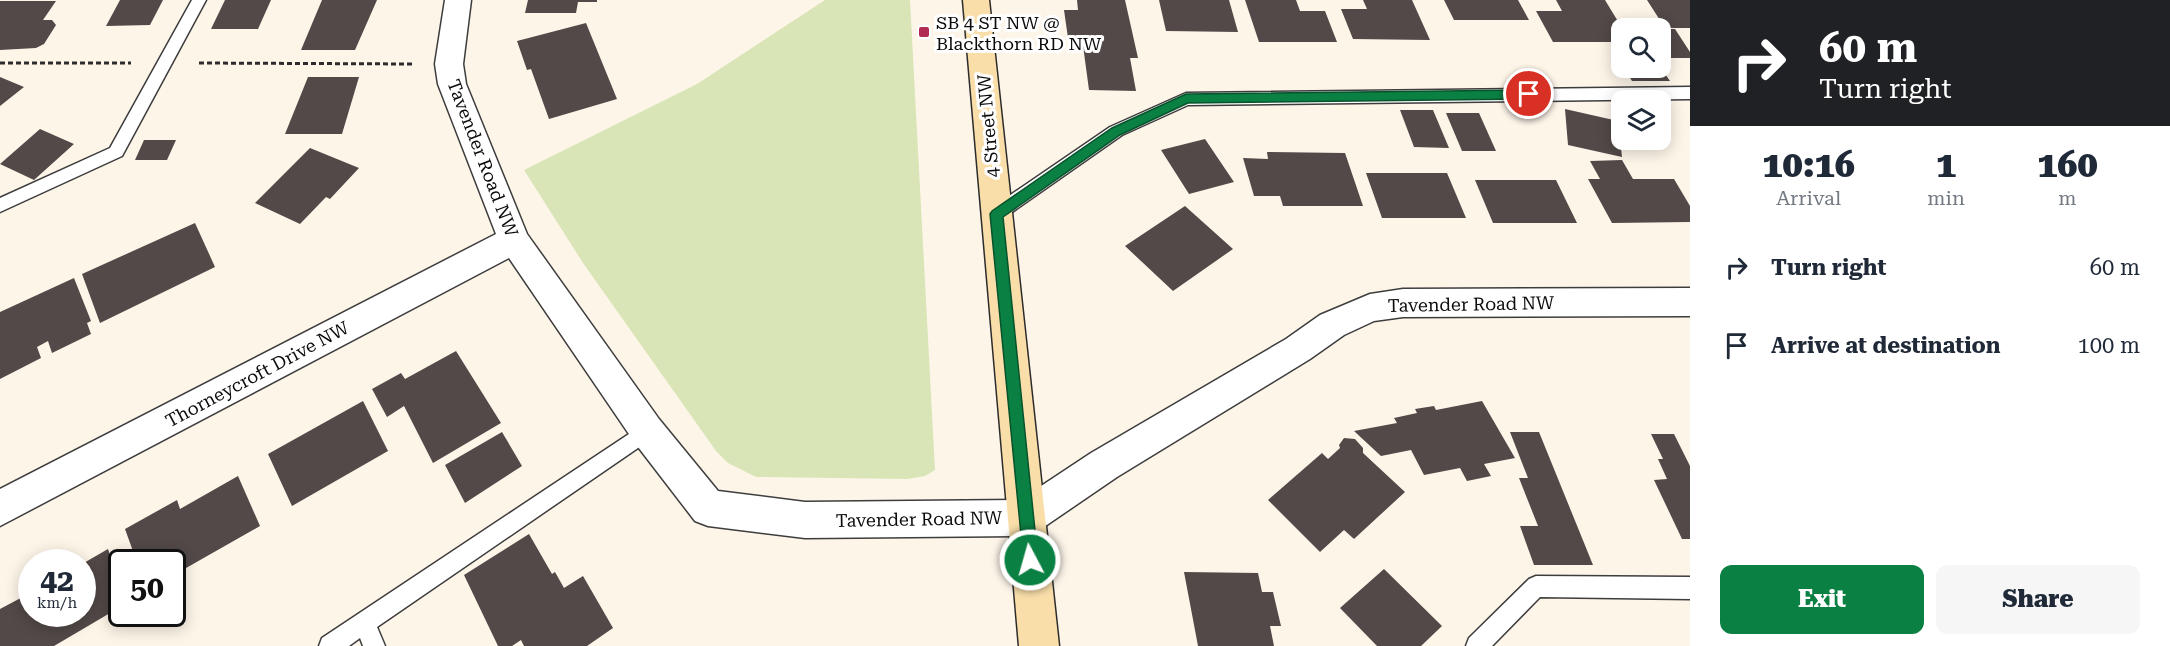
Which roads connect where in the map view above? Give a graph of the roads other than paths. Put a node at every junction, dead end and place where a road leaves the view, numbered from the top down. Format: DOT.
graph roads {
  1 [pos="199,0"];
  2 [pos="458,0"];
  3 [pos="976,0"];
  4 [pos="1690,93"];
  5 [pos="0,205"];
  6 [pos="996,214"];
  7 [pos="514,240"];
  8 [pos="1690,302"];
  9 [pos="647,431"];
  10 [pos="0,508"];
  11 [pos="1025,518"];
  12 [pos="1690,588"];
  13 [pos="365,625"];
  14 [pos="330,646"];
  15 [pos="374,646"];
  16 [pos="1039,646"];
  17 [pos="1477,646"];
  1 -- 5 [label="lane"];
  2 -- 7 [label="street, Tavender Road NW"];
  3 -- 6 [label="main road, 4 Street NW"];
  4 -- 6 [label="lane"];
  6 -- 11 [label="main road, 4 Street NW"];
  7 -- 9 [label="street, Tavender Road NW"];
  7 -- 10 [label="street, Thorneycroft Drive NW"];
  8 -- 11 [label="street, Tavender Road NW"];
  9 -- 11 [label="street, Tavender Road NW"];
  9 -- 13 [label="lane"];
  11 -- 16 [label="main road, 4 Street NW"];
  12 -- 17 [label="lane"];
  13 -- 14 [label="lane"];
  13 -- 15 [label="lane"];
}
